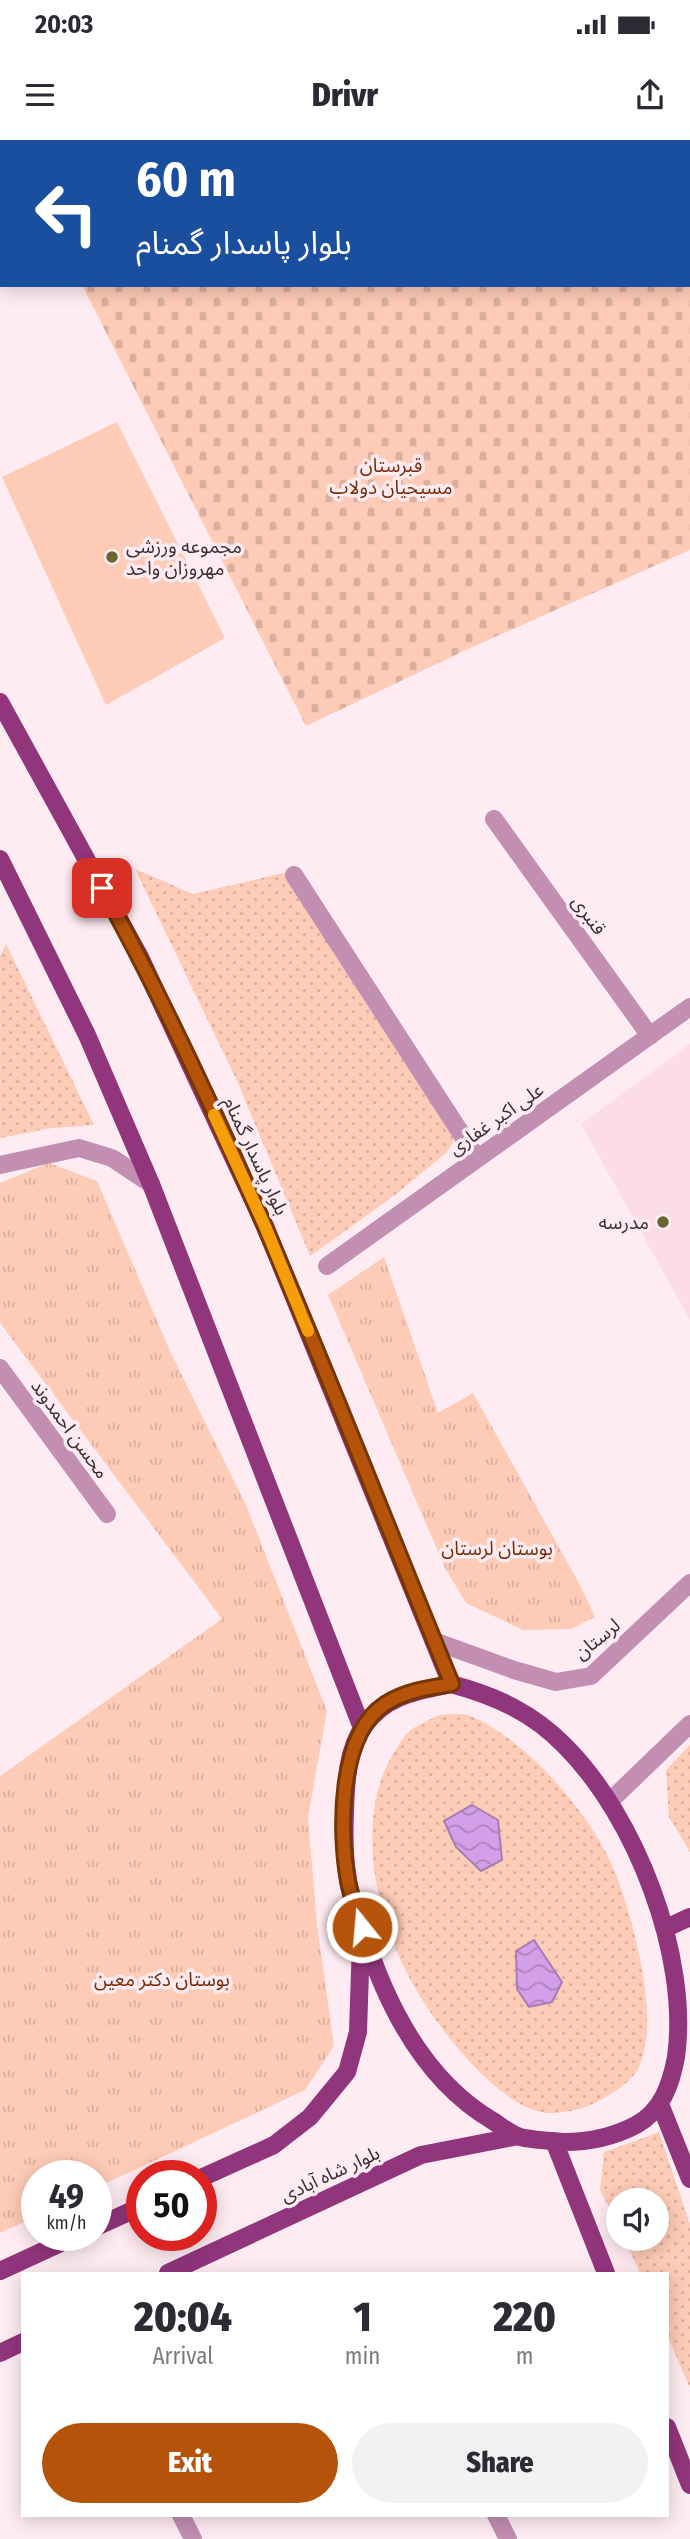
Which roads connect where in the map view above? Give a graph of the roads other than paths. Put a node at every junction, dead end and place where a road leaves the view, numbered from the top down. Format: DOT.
graph roads {
  1 [pos="0,702"];
  2 [pos="494,818"];
  3 [pos="0,859"];
  4 [pos="294,875"];
  5 [pos="690,1007"];
  6 [pos="650,1035"];
  7 [pos="477,1158"];
  8 [pos="0,1165"];
  9 [pos="151,1184"];
  10 [pos="327,1266"];
  11 [pos="0,1368"];
  12 [pos="107,1514"];
  13 [pos="690,1583"];
  14 [pos="434,1641"];
  15 [pos="452,1684"];
  16 [pos="690,1724"];
  17 [pos="362,1727"];
  18 [pos="609,1802"];
  19 [pos="690,1917"];
  20 [pos="362,1927"];
  21 [pos="666,1928"];
  22 [pos="684,1995"];
  23 [pos="660,2104"];
  24 [pos="518,2137"];
  25 [pos="554,2141"];
  26 [pos="217,2171"];
  27 [pos="690,2179"];
  28 [pos="43,2251"];
  29 [pos="0,2271"];
  30 [pos="170,2272"];
  31 [pos="606,2272"];
  32 [pos="21,2343"];
  33 [pos="0,2353"];
  34 [pos="669,2432"];
  35 [pos="690,2485"];
  36 [pos="181,2517"];
  37 [pos="497,2517"];
  38 [pos="193,2539"];
  39 [pos="508,2539"];
  1 -- 14 [label="main road, بلوار پاسدار گمنام"];
  2 -- 6 [label="street, قنبری"];
  3 -- 9 [label="main road"];
  4 -- 7 [label="street"];
  5 -- 6 [label="street, علی اکبر غفاری"];
  6 -- 7 [label="street, علی اکبر غفاری"];
  7 -- 10 [label="street, علی اکبر غفاری"];
  8 -- 9 [label="street"];
  9 -- 17 [label="main road"];
  11 -- 12 [label="street, محسن احمدوند"];
  13 -- 14 [label="street, لرستان"];
  14 -- 15 [label="main road, بلوار پاسدار گمنام"];
  15 -- 17 [label="main road"];
  15 -- 18 [label="main road"];
  16 -- 18 [label="street"];
  17 -- 20 [label="main road"];
  18 -- 21 [label="main road"];
  19 -- 21 [label="main road"];
  20 -- 24 [label="main road"];
  20 -- 26 [label="main road"];
  21 -- 22 [label="main road"];
  22 -- 23 [label="main road"];
  23 -- 25 [label="main road"];
  23 -- 27 [label="main road"];
  24 -- 25 [label="main road"];
  24 -- 30 [label="main road, بلوار شاه آبادی"];
  25 -- 31 [label="main road"];
  28 -- 29 [label="main road"];
  32 -- 33 [label="main road"];
  34 -- 35 [label="main road"];
  36 -- 38 [label="street"];
  37 -- 39 [label="street"];
}
